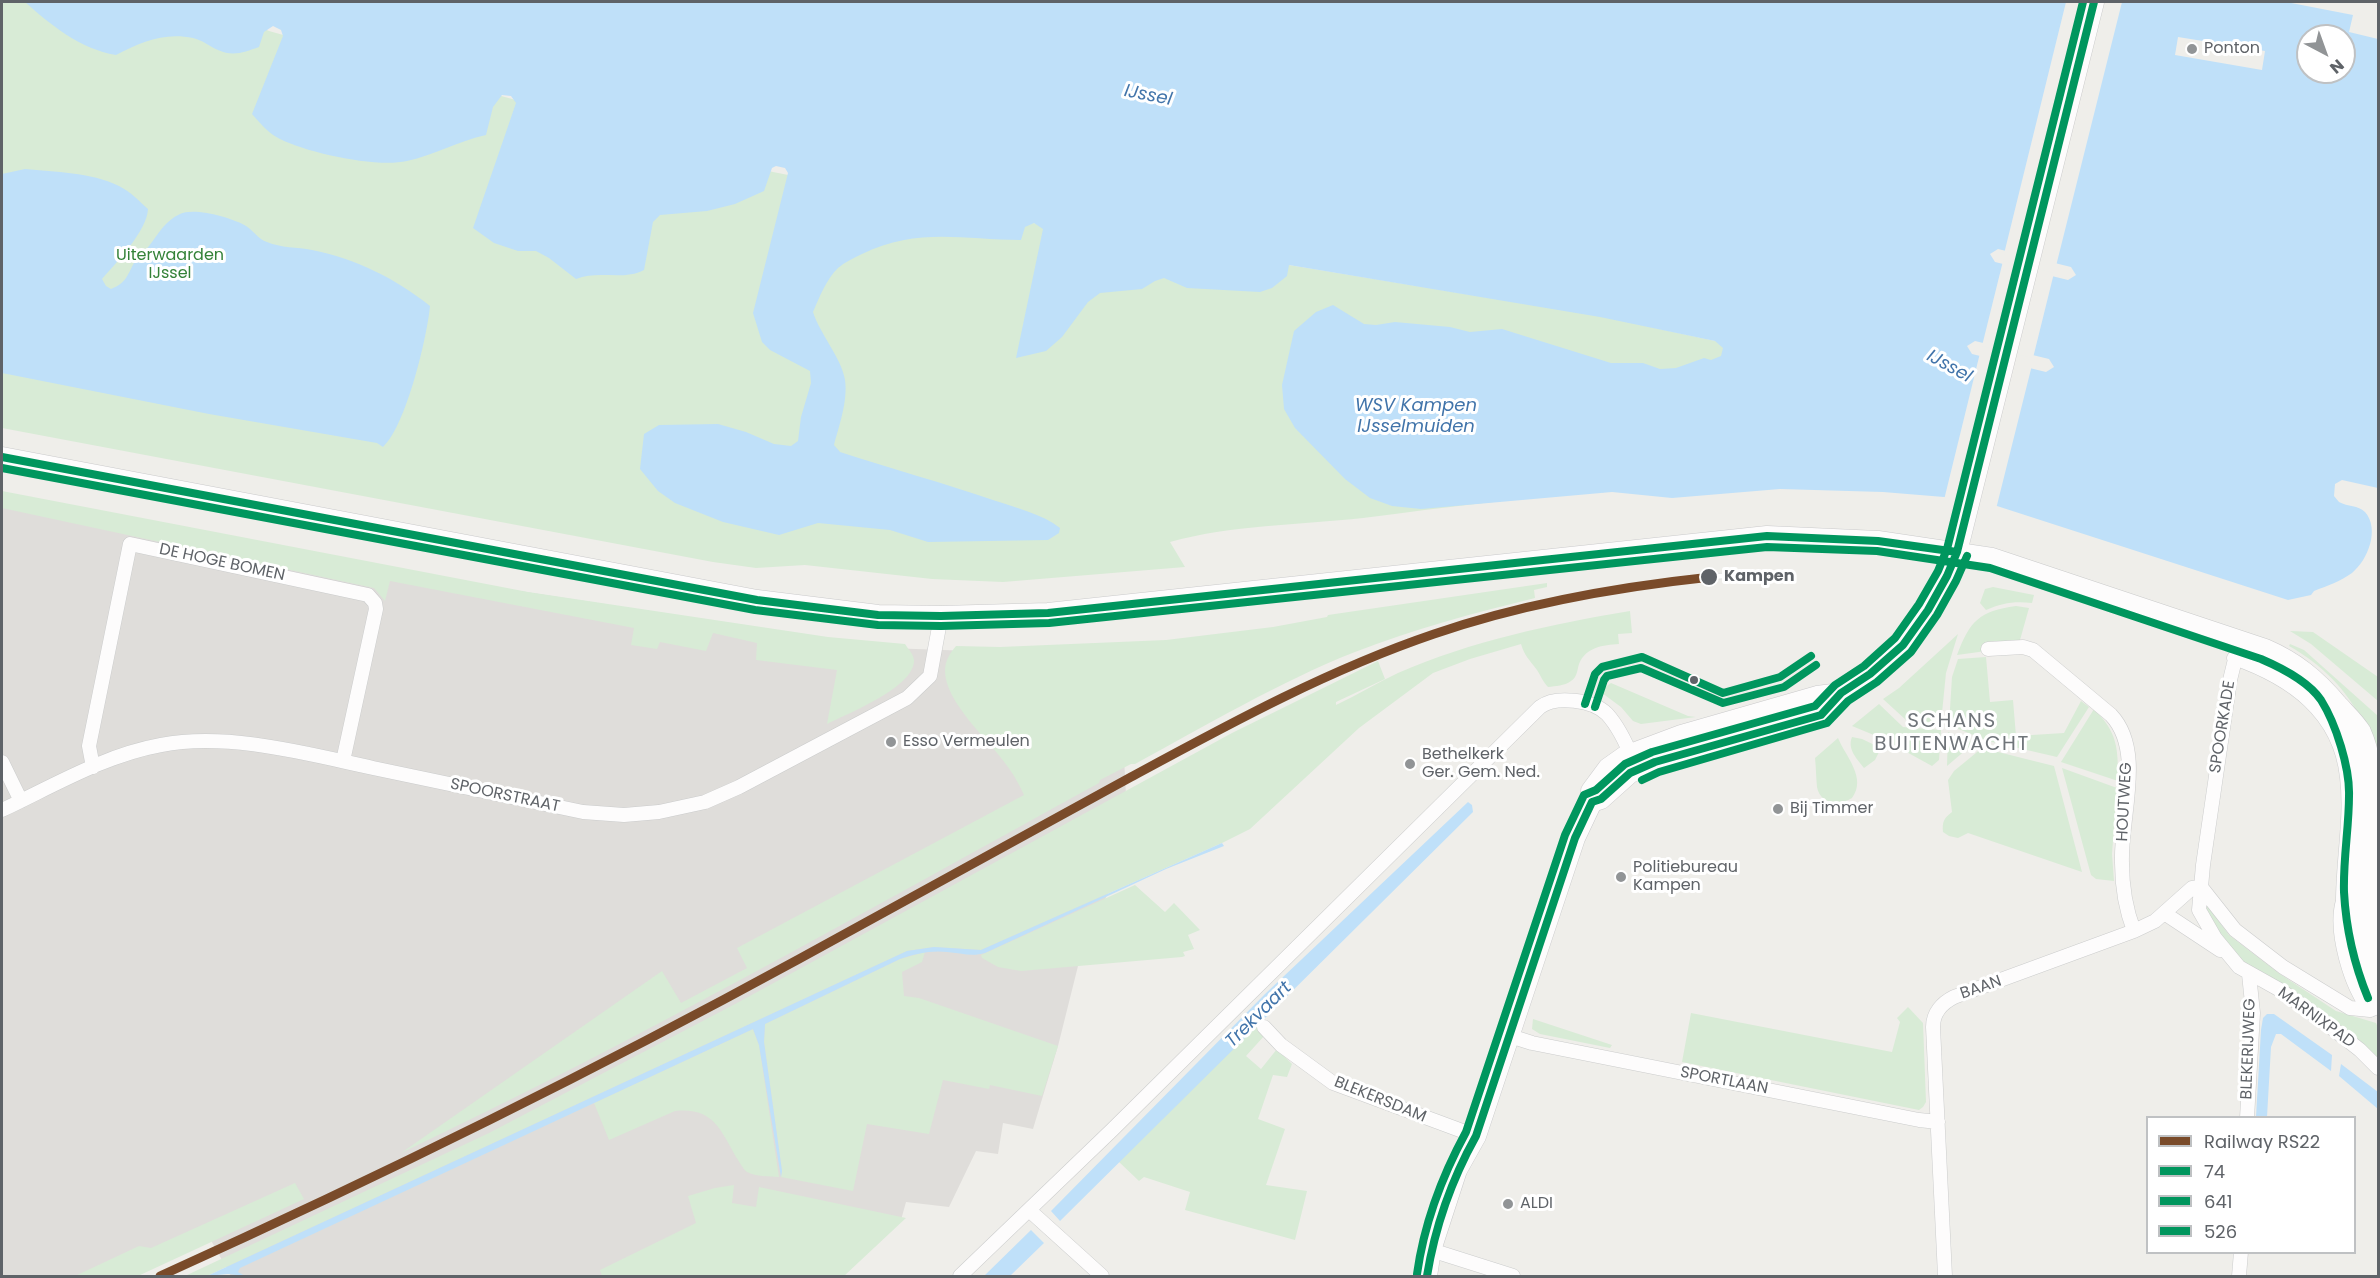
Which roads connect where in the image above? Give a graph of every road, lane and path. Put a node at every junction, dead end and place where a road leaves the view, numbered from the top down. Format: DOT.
graph roads {
  1 [pos="2094,2"];
  2 [pos="2,457"];
  3 [pos="1957,552"];
  4 [pos="941,616"];
  5 [pos="1988,649"];
  6 [pos="2237,649"];
  7 [pos="343,761"];
  8 [pos="1634,761"];
  9 [pos="2,762"];
  10 [pos="93,767"];
  11 [pos="21,801"];
  12 [pos="2,810"];
  13 [pos="2201,887"];
  14 [pos="2355,889"];
  15 [pos="2164,913"];
  16 [pos="2134,930"];
  17 [pos="2227,954"];
  18 [pos="2379,954"];
  19 [pos="2249,974"];
  20 [pos="2376,1004"];
  21 [pos="1264,1027"];
  22 [pos="1510,1036"];
  23 [pos="2379,1068"];
  24 [pos="2247,1116"];
  25 [pos="1938,1122"];
  26 [pos="1476,1136"];
  27 [pos="1029,1210"];
  28 [pos="1440,1253"];
  29 [pos="2241,1254"];
  30 [pos="960,1276"];
  31 [pos="1102,1276"];
  32 [pos="1427,1276"];
  33 [pos="1513,1276"];
  34 [pos="1945,1276"];
  35 [pos="2239,1276"];
  1 -- 3 [label="main road"];
  2 -- 4 [label="main road"];
  3 -- 4 [label="main road"];
  3 -- 6 [label="main road"];
  3 -- 8 [label="main road"];
  4 -- 7 [label="street, SPOORSTRAAT"];
  5 -- 16 [label="street, HOUTWEG"];
  6 -- 13 [label="street, SPOORKADE"];
  6 -- 14 [label="street"];
  6 -- 14 [label="main road"];
  7 -- 10 [label="street, SPOORSTRAAT"];
  7 -- 10 [label="street, DE HOGE BOMEN"];
  8 -- 22 [label="main road"];
  8 -- 27 [label="street"];
  9 -- 11 [label="street"];
  10 -- 11 [label="street, SPOORSTRAAT"];
  11 -- 12 [label="street, SPOORSTRAAT"];
  13 -- 15 [label="street, BAAN"];
  13 -- 17 [label="street, BLEKERIJWEG"];
  13 -- 20 [label="street"];
  14 -- 18 [label="main road"];
  14 -- 20 [label="main road"];
  15 -- 16 [label="street, BAAN"];
  15 -- 17 [label="street, BLEKERIJWEG"];
  16 -- 25 [label="street, BAAN"];
  17 -- 19 [label="street, BLEKERIJWEG"];
  19 -- 23 [label="street, MARNIXPAD"];
  19 -- 24 [label="street, BLEKERIJWEG"];
  21 -- 26 [label="street, BLEKERSDAM"];
  22 -- 25 [label="street, SPORTLAAN"];
  22 -- 26 [label="main road"];
  25 -- 34 [label="street, BAAN"];
  26 -- 28 [label="main road"];
  27 -- 30 [label="street"];
  27 -- 31 [label="street"];
  28 -- 32 [label="main road"];
  28 -- 33 [label="street"];
  29 -- 35 [label="street"];
}
